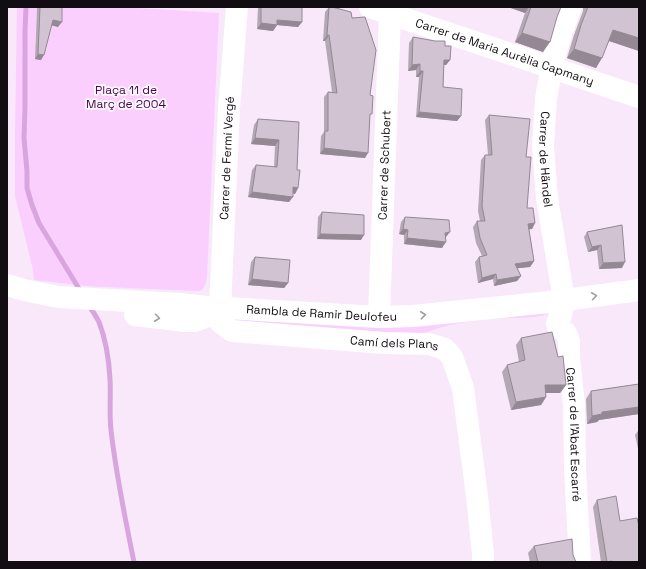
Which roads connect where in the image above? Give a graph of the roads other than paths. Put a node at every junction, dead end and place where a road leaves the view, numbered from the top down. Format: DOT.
graph roads {
  1 [pos="237,7"];
  2 [pos="571,7"];
  3 [pos="380,10"];
  4 [pos="552,68"];
  5 [pos="639,97"];
  6 [pos="7,285"];
  7 [pos="639,290"];
  8 [pos="7,300"];
  9 [pos="563,306"];
  10 [pos="91,307"];
  11 [pos="214,309"];
  12 [pos="379,317"];
  13 [pos="483,562"];
  14 [pos="580,562"];
  1 -- 11 [label="street, Carrer de Fermí Vergé"];
  2 -- 4 [label="street, Carrer de Händel"];
  3 -- 4 [label="street, Carrer de Maria Aurèlia Capmany"];
  3 -- 12 [label="street, Carrer de Schubert"];
  4 -- 5 [label="street, Carrer de Maria Aurèlia Capmany"];
  4 -- 9 [label="street, Carrer de Händel"];
  6 -- 10 [label="street, Rambla de Ramir Deulofeu"];
  9 -- 7 [label="street, Rambla de Ramir Deulofeu, one-way"];
  8 -- 10 [label="street, Rambla de Ramir Deulofeu"];
  12 -- 9 [label="street, Rambla de Ramir Deulofeu, one-way"];
  9 -- 14 [label="street, Carrer de l'Abat Escarré"];
  10 -- 11 [label="street, Rambla de Ramir Deulofeu"];
  11 -- 12 [label="street, Rambla de Ramir Deulofeu"];
  11 -- 13 [label="street, Camí dels Plans"];
}
